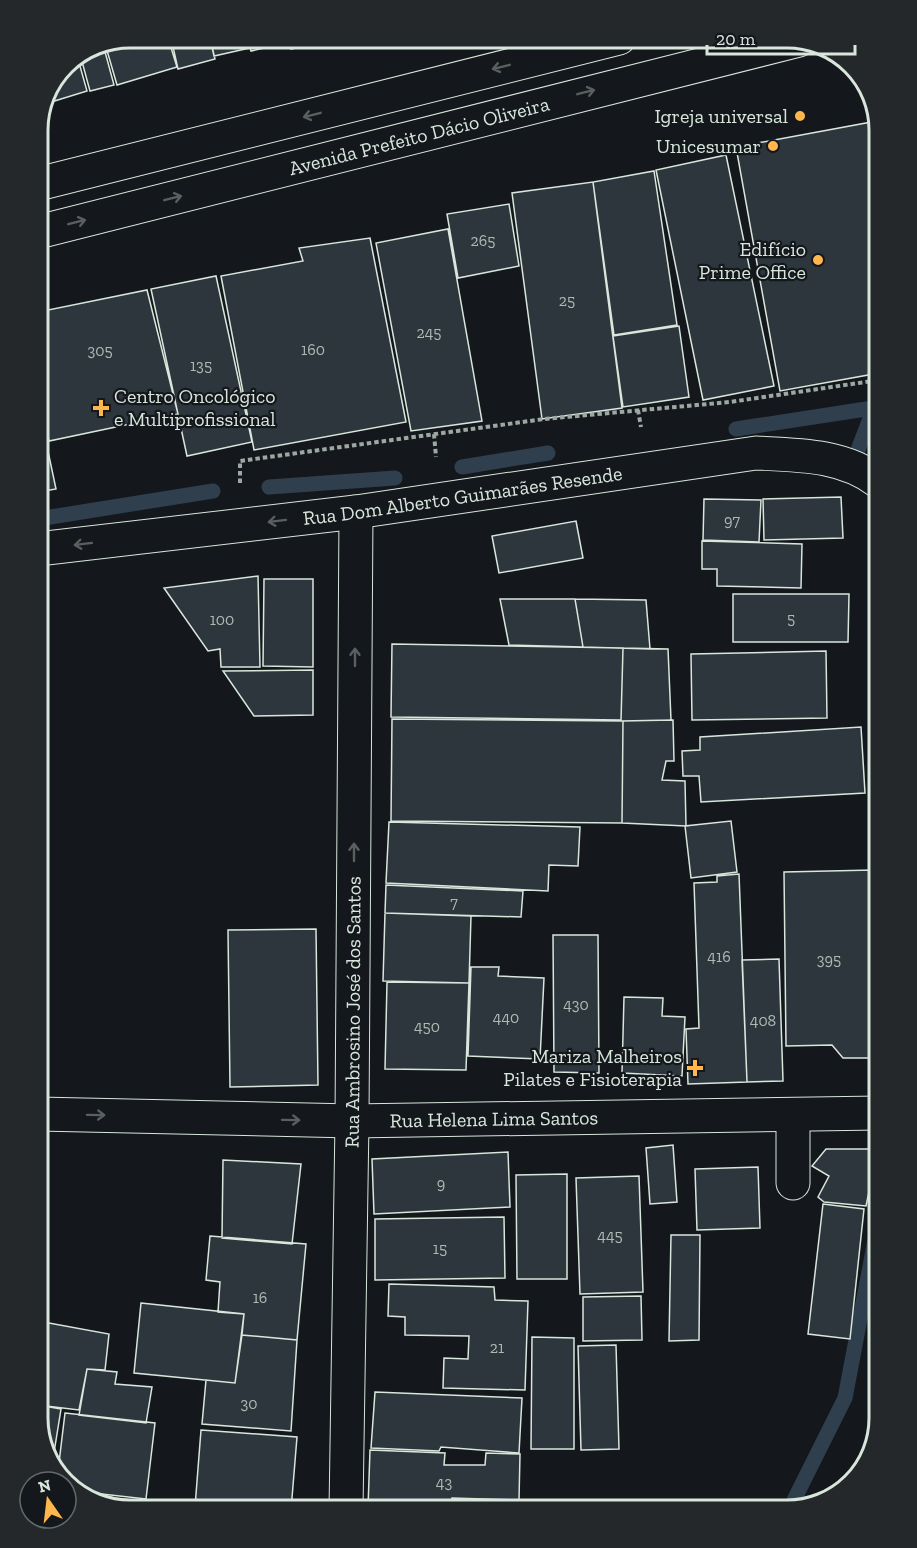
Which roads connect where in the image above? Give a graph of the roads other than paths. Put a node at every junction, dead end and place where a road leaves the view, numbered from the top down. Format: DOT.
graph roads {
  1 [pos="579,48"];
  2 [pos="767,48"];
  3 [pos="48,181"];
  4 [pos="48,229"];
  5 [pos="869,474"];
  6 [pos="356,512"];
  7 [pos="48,548"];
  8 [pos="869,1113"];
  9 [pos="48,1114"];
  10 [pos="793,1114"];
  11 [pos="352,1121"];
  12 [pos="794,1183"];
  13 [pos="346,1500"];
  1 -- 3 [label="street, one-way"];
  4 -- 2 [label="street, Avenida Prefeito Dácio Oliveira, one-way"];
  5 -- 6 [label="street, Rua Dom Alberto Guimarães Resende"];
  6 -- 7 [label="street, Rua Dom Alberto Guimarães Resende, one-way"];
  11 -- 6 [label="street, Rua Ambrosino José dos Santos, one-way"];
  8 -- 10 [label="street, Rua Helena Lima Santos"];
  9 -- 11 [label="street, Rua Helena Lima Santos, one-way"];
  10 -- 11 [label="street, Rua Helena Lima Santos"];
  10 -- 12 [label="street"];
  11 -- 13 [label="street, Rua Ambrosino José dos Santos"];
}
